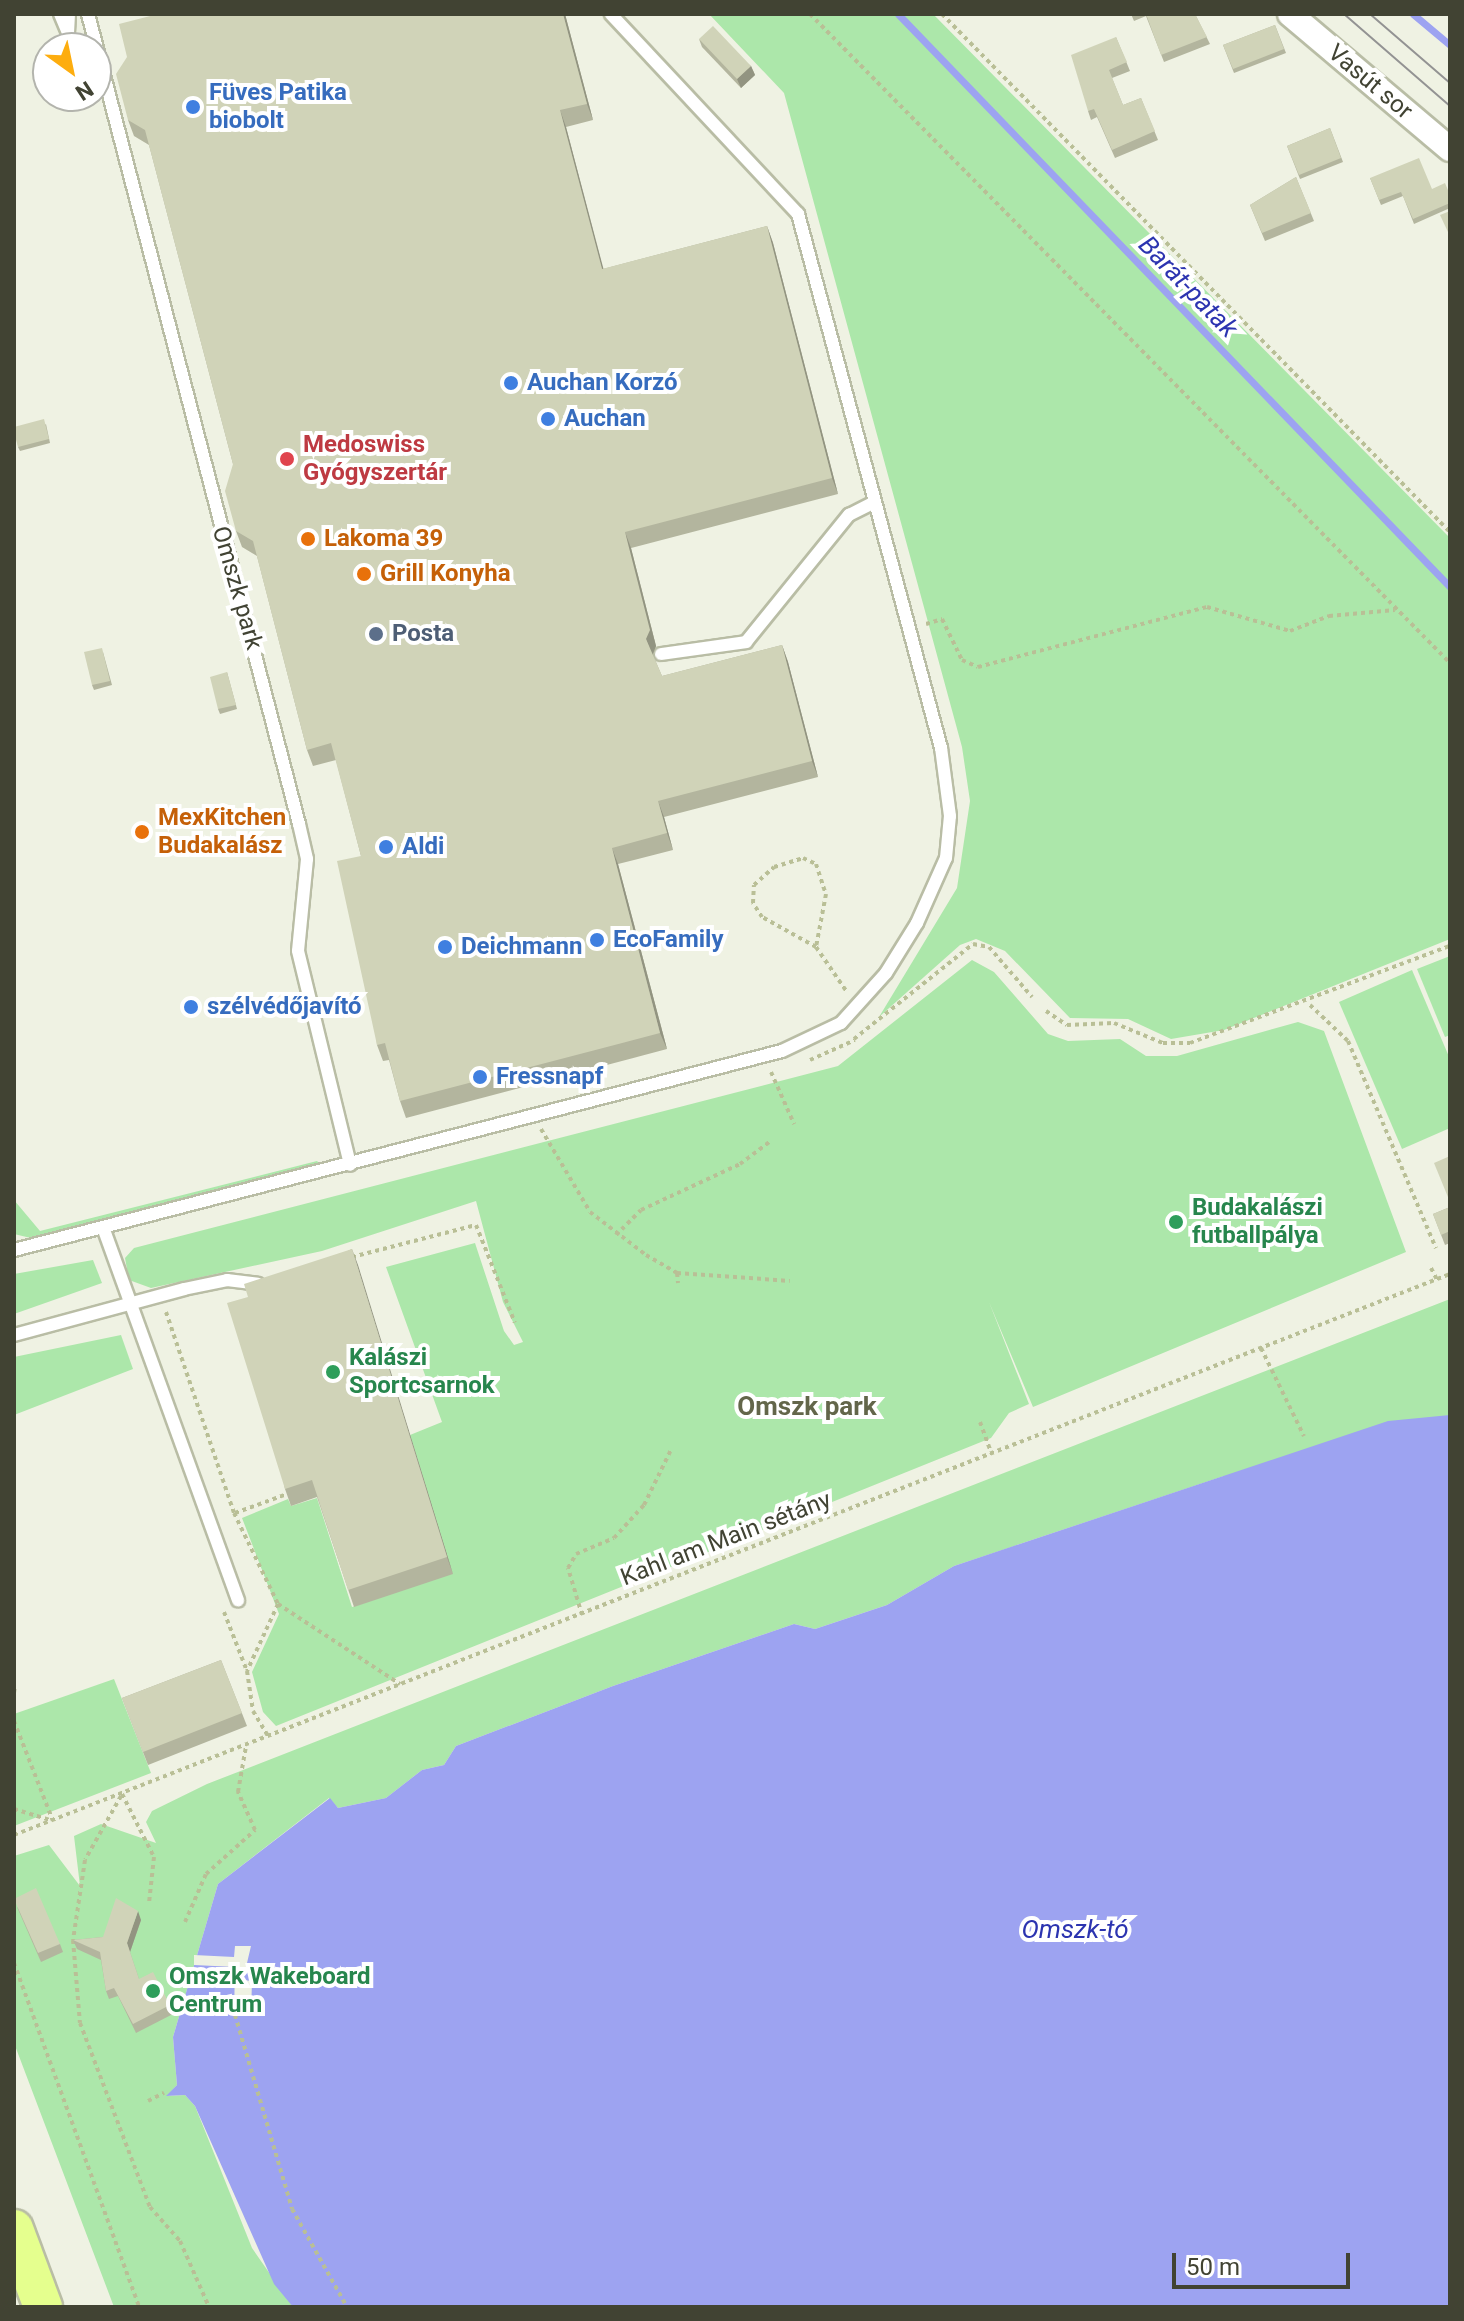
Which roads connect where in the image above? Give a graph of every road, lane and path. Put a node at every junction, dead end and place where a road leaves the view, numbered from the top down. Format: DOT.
graph roads {
  1 [pos="60,14"];
  2 [pos="69,14"];
  3 [pos="88,14"];
  4 [pos="611,14"];
  5 [pos="810,14"];
  6 [pos="942,14"];
  7 [pos="1290,14"];
  8 [pos="1450,149"];
  9 [pos="874,502"];
  10 [pos="1450,532"];
  11 [pos="1396,610"];
  12 [pos="908,629"];
  13 [pos="661,654"];
  14 [pos="1450,663"];
  15 [pos="1450,946"];
  16 [pos="816,947"];
  17 [pos="1032,997"];
  18 [pos="1308,1004"];
  19 [pos="859,1006"];
  20 [pos="1046,1011"];
  21 [pos="841,1023"];
  22 [pos="766,1055"];
  23 [pos="536,1115"];
  24 [pos="794,1124"];
  25 [pos="771,1141"];
  26 [pos="350,1165"];
  27 [pos="104,1230"];
  28 [pos="616,1235"];
  29 [pos="1436,1248"];
  30 [pos="14,1250"];
  31 [pos="335,1262"];
  32 [pos="1431,1268"];
  33 [pos="677,1273"];
  34 [pos="1450,1274"];
  35 [pos="277,1279"];
  36 [pos="1437,1280"];
  37 [pos="790,1281"];
  38 [pos="678,1283"];
  39 [pos="160,1295"];
  40 [pos="129,1302"];
  41 [pos="515,1323"];
  42 [pos="14,1335"];
  43 [pos="1261,1348"];
  44 [pos="980,1422"];
  45 [pos="1304,1436"];
  46 [pos="671,1450"];
  47 [pos="991,1453"];
  48 [pos="287,1494"];
  49 [pos="234,1513"];
  50 [pos="210,1522"];
  51 [pos="238,1601"];
  52 [pos="278,1604"];
  53 [pos="222,1607"];
  54 [pos="582,1615"];
  55 [pos="247,1671"];
  56 [pos="400,1684"];
  57 [pos="15,1686"];
  58 [pos="14,1693"];
  59 [pos="14,1721"];
  60 [pos="268,1736"];
  61 [pos="246,1746"];
  62 [pos="122,1794"];
  63 [pos="14,1809"];
  64 [pos="53,1821"];
  65 [pos="14,1835"];
  66 [pos="149,1903"];
  67 [pos="185,1922"];
  68 [pos="14,1963"];
  69 [pos="235,2015"];
  70 [pos="164,2093"];
  71 [pos="148,2101"];
  72 [pos="14,2229"];
  73 [pos="43,2307"];
  74 [pos="139,2307"];
  75 [pos="209,2307"];
  76 [pos="234,2307"];
  77 [pos="243,2307"];
  78 [pos="347,2307"];
  1 -- 2 [label="lane"];
  3 -- 26 [label="lane, Omszk park"];
  4 -- 9 [label="lane"];
  5 -- 11 [label="path"];
  6 -- 10 [label="path"];
  7 -- 8 [label="street, Vasút sor"];
  9 -- 12 [label="lane"];
  9 -- 13 [label="lane"];
  11 -- 12 [label="path"];
  11 -- 14 [label="path"];
  12 -- 19 [label="lane"];
  15 -- 18 [label="path"];
  16 -- 16 [label="path"];
  16 -- 19 [label="path"];
  17 -- 21 [label="path"];
  18 -- 20 [label="path"];
  18 -- 29 [label="path"];
  19 -- 21 [label="lane"];
  21 -- 22 [label="lane"];
  22 -- 23 [label="lane"];
  22 -- 24 [label="path"];
  23 -- 26 [label="lane"];
  23 -- 28 [label="path"];
  25 -- 28 [label="path"];
  26 -- 27 [label="lane"];
  27 -- 30 [label="lane"];
  27 -- 40 [label="lane"];
  28 -- 33 [label="path"];
  31 -- 41 [label="path"];
  32 -- 36 [label="path"];
  33 -- 37 [label="path"];
  33 -- 38 [label="path"];
  34 -- 36 [label="path, Kahl am Main sétány"];
  35 -- 39 [label="lane"];
  36 -- 43 [label="path, Kahl am Main sétány"];
  39 -- 40 [label="lane"];
  39 -- 49 [label="path"];
  40 -- 42 [label="lane"];
  40 -- 50 [label="lane"];
  43 -- 45 [label="path"];
  43 -- 47 [label="path, Kahl am Main sétány"];
  44 -- 47 [label="path"];
  46 -- 54 [label="path"];
  47 -- 54 [label="path, Kahl am Main sétány"];
  48 -- 49 [label="path"];
  49 -- 50 [label="path"];
  49 -- 52 [label="path"];
  50 -- 51 [label="lane"];
  52 -- 55 [label="path"];
  52 -- 56 [label="path"];
  53 -- 55 [label="path"];
  54 -- 56 [label="path, Kahl am Main sétány"];
  55 -- 60 [label="path"];
  56 -- 60 [label="path, Kahl am Main sétány"];
  57 -- 58 [label="path"];
  59 -- 64 [label="path"];
  60 -- 61 [label="path, Kahl am Main sétány"];
  61 -- 62 [label="path, Kahl am Main sétány"];
  61 -- 67 [label="path"];
  62 -- 64 [label="path, Kahl am Main sétány"];
  62 -- 66 [label="path"];
  62 -- 75 [label="path"];
  63 -- 64 [label="path"];
  64 -- 65 [label="path, Kahl am Main sétány"];
  68 -- 74 [label="path"];
  69 -- 78 [label="path"];
  70 -- 71 [label="path"];
  72 -- 73 [label="main road"];
  76 -- 77 [label="path"];
}
